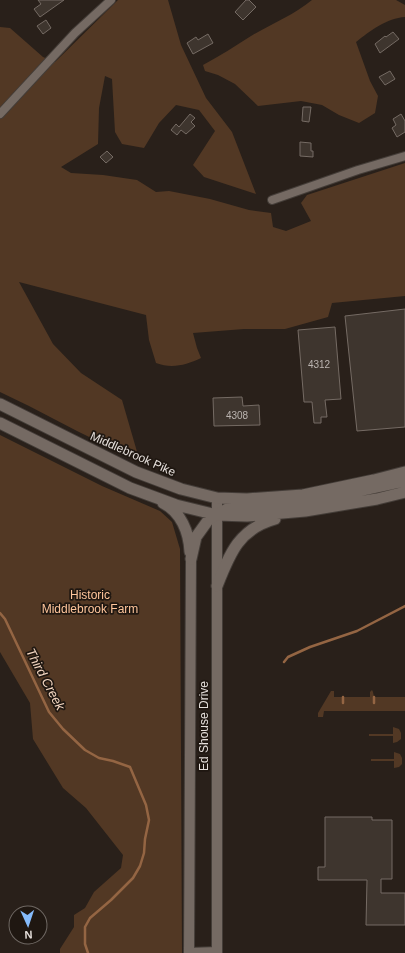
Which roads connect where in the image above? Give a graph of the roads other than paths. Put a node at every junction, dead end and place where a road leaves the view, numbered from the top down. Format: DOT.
graph roads {
  1 [pos="111,0"];
  2 [pos="0,114"];
  3 [pos="405,156"];
  4 [pos="272,200"];
  5 [pos="0,404"];
  6 [pos="0,423"];
  7 [pos="405,472"];
  8 [pos="405,481"];
  9 [pos="130,488"];
  10 [pos="405,492"];
  11 [pos="217,498"];
  12 [pos="299,512"];
  13 [pos="217,515"];
  14 [pos="191,559"];
  15 [pos="217,586"];
  16 [pos="217,952"];
  17 [pos="189,953"];
  1 -- 2 [label="street"];
  3 -- 4 [label="street"];
  5 -- 11 [label="main road, Middlebrook Pike"];
  6 -- 9 [label="main road"];
  7 -- 11 [label="main road, Middlebrook Pike"];
  8 -- 13 [label="main road"];
  9 -- 13 [label="main road"];
  9 -- 14 [label="main road"];
  10 -- 12 [label="main road"];
  11 -- 13 [label="street, Ed Shouse Drive"];
  12 -- 13 [label="main road"];
  12 -- 15 [label="main road"];
  13 -- 14 [label="main road"];
  13 -- 15 [label="street, Ed Shouse Drive"];
  14 -- 17 [label="street, Ed Shouse Drive"];
  15 -- 16 [label="street, Ed Shouse Drive"];
  16 -- 17 [label="street"];
}
